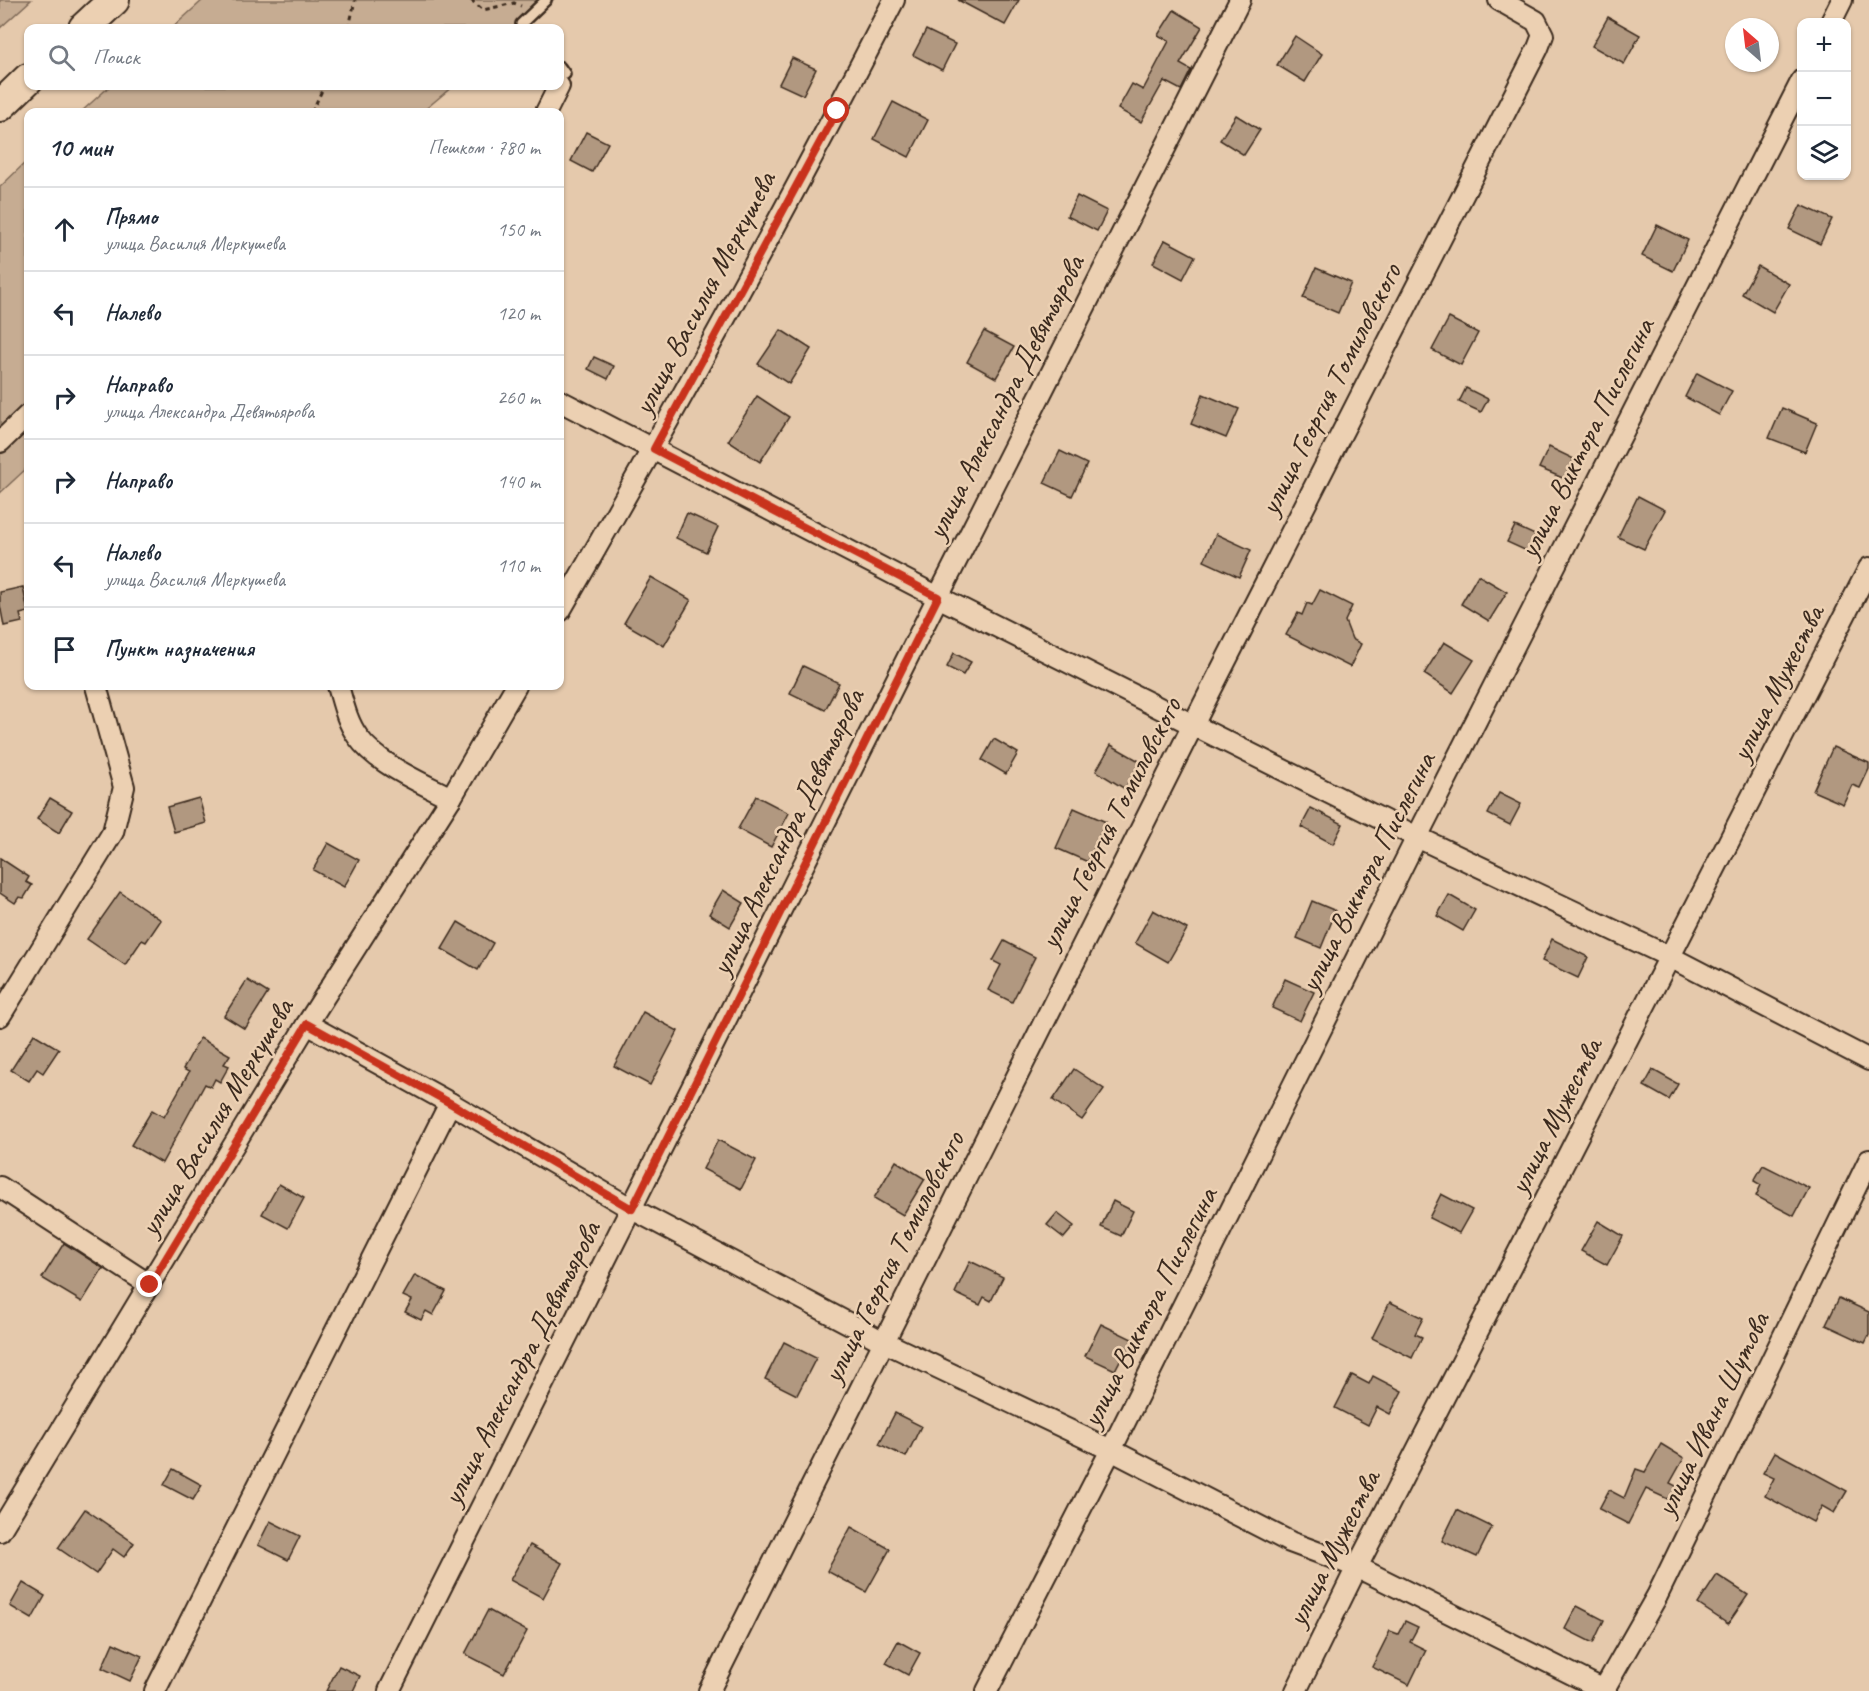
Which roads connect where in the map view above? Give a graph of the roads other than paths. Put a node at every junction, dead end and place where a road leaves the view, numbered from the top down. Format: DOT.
graph roads {
  1 [pos="114,0"];
  2 [pos="546,0"];
  3 [pos="894,0"];
  4 [pos="1240,0"];
  5 [pos="1499,0"];
  6 [pos="1842,0"];
  7 [pos="1833,18"];
  8 [pos="88,24"];
  9 [pos="521,24"];
  10 [pos="24,83"];
  11 [pos="556,90"];
  12 [pos="1797,91"];
  13 [pos="0,106"];
  14 [pos="548,108"];
  15 [pos="564,403"];
  16 [pos="24,419"];
  17 [pos="0,442"];
  18 [pos="654,449"];
  19 [pos="1869,568"];
  20 [pos="938,597"];
  21 [pos="564,604"];
  22 [pos="97,690"];
  23 [pos="339,690"];
  24 [pos="514,690"];
  25 [pos="1193,725"];
  26 [pos="451,798"];
  27 [pos="1417,837"];
  28 [pos="1670,957"];
  29 [pos="0,1016"];
  30 [pos="307,1024"];
  31 [pos="1869,1060"];
  32 [pos="450,1103"];
  33 [pos="1869,1160"];
  34 [pos="0,1187"];
  35 [pos="632,1209"];
  36 [pos="150,1285"];
  37 [pos="884,1342"];
  38 [pos="1111,1450"];
  39 [pos="0,1531"];
  40 [pos="1357,1567"];
  41 [pos="155,1691"];
  42 [pos="389,1691"];
  43 [pos="709,1691"];
  44 [pos="987,1691"];
  45 [pos="1296,1691"];
  46 [pos="1604,1691"];
  1 -- 8 [label="main road"];
  2 -- 9 [label="lane"];
  3 -- 18 [label="street, улица Василия Меркушева"];
  4 -- 20 [label="street, улица Александра Девятьярова"];
  5 -- 25 [label="street, улица Георгия Томиловского"];
  6 -- 7 [label="street"];
  10 -- 13 [label="main road"];
  11 -- 14 [label="street"];
  12 -- 27 [label="street, улица Виктора Пислегина"];
  15 -- 18 [label="street"];
  16 -- 17 [label="street"];
  18 -- 20 [label="street"];
  18 -- 21 [label="street, улица Василия Меркушева"];
  19 -- 28 [label="street, улица Мужества"];
  20 -- 25 [label="street"];
  20 -- 35 [label="street, улица Александра Девятьярова"];
  22 -- 29 [label="street"];
  23 -- 26 [label="street"];
  24 -- 26 [label="street, улица Василия Меркушева"];
  25 -- 27 [label="street"];
  25 -- 37 [label="street, улица Георгия Томиловского"];
  26 -- 30 [label="street, улица Василия Меркушева"];
  27 -- 28 [label="street"];
  27 -- 38 [label="street, улица Виктора Пислегина"];
  28 -- 31 [label="street"];
  28 -- 40 [label="street, улица Мужества"];
  30 -- 32 [label="street"];
  30 -- 36 [label="street, улица Василия Меркушева"];
  32 -- 35 [label="street"];
  32 -- 41 [label="street"];
  33 -- 46 [label="street, улица Ивана Шутова"];
  34 -- 36 [label="street"];
  35 -- 37 [label="street"];
  35 -- 42 [label="street, улица Александра Девятьярова"];
  36 -- 39 [label="street, улица Василия Меркушева"];
  37 -- 38 [label="street"];
  37 -- 43 [label="street, улица Георгия Томиловского"];
  38 -- 40 [label="street"];
  38 -- 44 [label="street, улица Виктора Пислегина"];
  40 -- 45 [label="street, улица Мужества"];
  40 -- 46 [label="street"];
}
